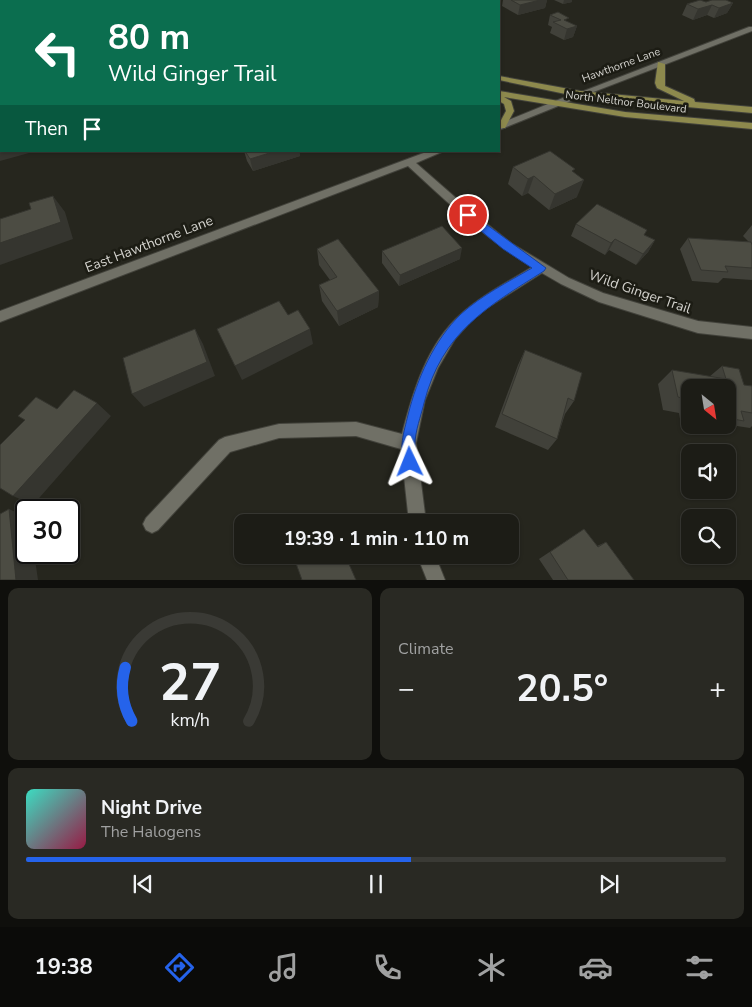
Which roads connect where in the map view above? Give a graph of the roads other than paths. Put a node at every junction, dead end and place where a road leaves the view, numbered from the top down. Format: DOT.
graph roads {
  1 [pos="752,29"];
  2 [pos="661,64"];
  3 [pos="500,78"];
  4 [pos="580,94"];
  5 [pos="500,95"];
  6 [pos="500,96"];
  7 [pos="556,104"];
  8 [pos="707,107"];
  9 [pos="752,110"];
  10 [pos="500,126"];
  11 [pos="752,126"];
  12 [pos="437,152"];
  13 [pos="410,163"];
  14 [pos="540,268"];
  15 [pos="0,316"];
  16 [pos="752,333"];
  17 [pos="408,443"];
  18 [pos="417,514"];
  19 [pos="152,524"];
  20 [pos="430,564"];
  21 [pos="436,580"];
  1 -- 2 [label="street, Hawthorne Lane"];
  2 -- 4 [label="street, Hawthorne Lane"];
  2 -- 8 [label="main road"];
  3 -- 4 [label="main road, North Neltnor Boulevard"];
  4 -- 7 [label="street, Hawthorne Lane"];
  4 -- 8 [label="main road, North Neltnor Boulevard"];
  5 -- 7 [label="main road, North Neltnor Boulevard"];
  6 -- 10 [label="main road"];
  7 -- 10 [label="street, Hawthorne Lane"];
  7 -- 11 [label="main road, North Neltnor Boulevard"];
  8 -- 9 [label="main road, North Neltnor Boulevard"];
  12 -- 13 [label="street"];
  13 -- 14 [label="street, Wild Ginger Trail"];
  13 -- 15 [label="street, East Hawthorne Lane"];
  14 -- 16 [label="street, Wild Ginger Trail"];
  14 -- 17 [label="street"];
  17 -- 18 [label="street"];
  17 -- 19 [label="street"];
  20 -- 21 [label="street"];
}
